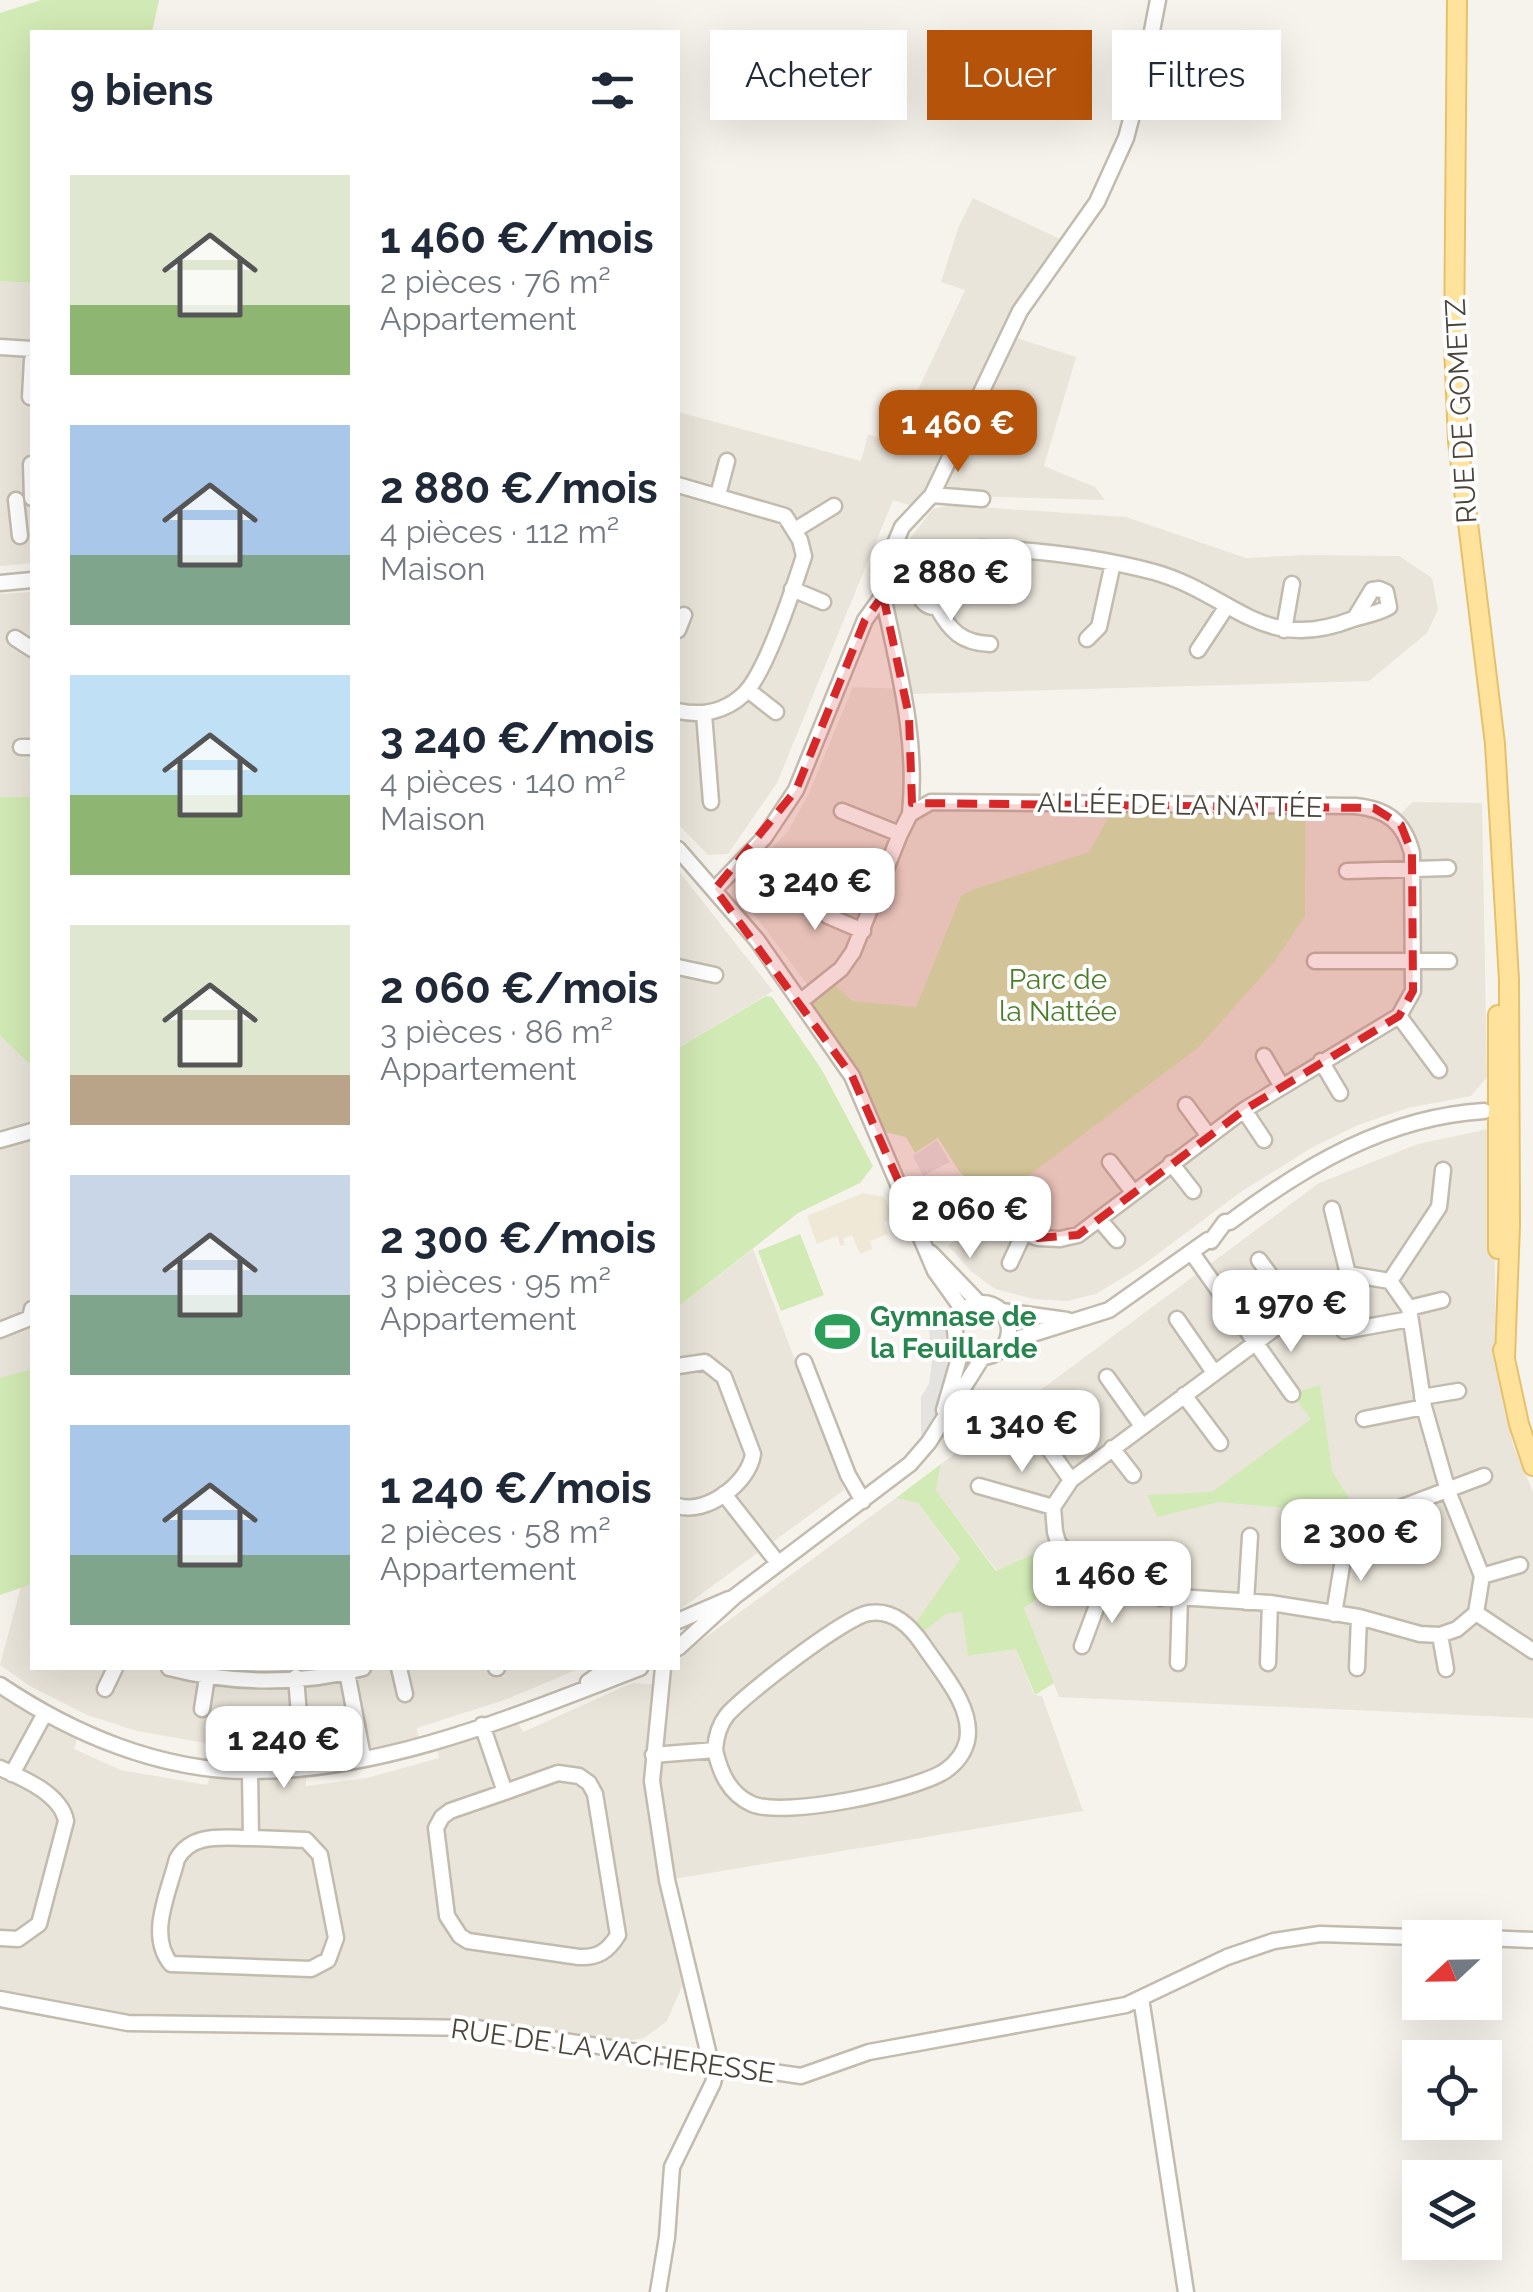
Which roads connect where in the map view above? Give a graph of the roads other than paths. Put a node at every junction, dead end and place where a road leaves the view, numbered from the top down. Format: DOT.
graph roads {
  1 [pos="1158,0"];
  2 [pos="1457,0"];
  3 [pos="0,347"];
  4 [pos="30,350"];
  5 [pos="727,461"];
  6 [pos="30,464"];
  7 [pos="680,486"];
  8 [pos="932,495"];
  9 [pos="718,496"];
  10 [pos="982,498"];
  11 [pos="27,499"];
  12 [pos="0,502"];
  13 [pos="834,506"];
  14 [pos="795,530"];
  15 [pos="20,536"];
  16 [pos="1114,562"];
  17 [pos="30,580"];
  18 [pos="941,582"];
  19 [pos="0,584"];
  20 [pos="1292,584"];
  21 [pos="792,589"];
  22 [pos="920,593"];
  23 [pos="883,595"];
  24 [pos="823,602"];
  25 [pos="1227,606"];
  26 [pos="937,607"];
  27 [pos="684,615"];
  28 [pos="1356,618"];
  29 [pos="680,625"];
  30 [pos="1284,630"];
  31 [pos="14,638"];
  32 [pos="1087,640"];
  33 [pos="990,644"];
  34 [pos="30,648"];
  35 [pos="1198,650"];
  36 [pos="748,690"];
  37 [pos="680,711"];
  38 [pos="776,712"];
  39 [pos="704,714"];
  40 [pos="711,802"];
  41 [pos="842,811"];
  42 [pos="910,814"];
  43 [pos="900,834"];
  44 [pos="680,852"];
  45 [pos="1448,868"];
  46 [pos="1412,869"];
  47 [pos="1346,871"];
  48 [pos="796,888"];
  49 [pos="715,889"];
  50 [pos="863,931"];
  51 [pos="1413,960"];
  52 [pos="1449,961"];
  53 [pos="1315,962"];
  54 [pos="680,967"];
  55 [pos="715,976"];
  56 [pos="801,1001"];
  57 [pos="1398,1016"];
  58 [pos="1264,1056"];
  59 [pos="1321,1061"];
  60 [pos="1439,1070"];
  61 [pos="1281,1085"];
  62 [pos="1340,1093"];
  63 [pos="1186,1104"];
  64 [pos="1244,1110"];
  65 [pos="1484,1111"];
  66 [pos="30,1132"];
  67 [pos="1208,1135"];
  68 [pos="0,1140"];
  69 [pos="1264,1140"];
  70 [pos="1110,1162"];
  71 [pos="1171,1163"];
  72 [pos="1443,1170"];
  73 [pos="1194,1191"];
  74 [pos="1134,1192"];
  75 [pos="1332,1208"];
  76 [pos="913,1214"];
  77 [pos="1099,1219"];
  78 [pos="1024,1233"];
  79 [pos="1117,1240"];
  80 [pos="929,1251"];
  81 [pos="1192,1254"];
  82 [pos="1259,1260"];
  83 [pos="1010,1263"];
  84 [pos="1348,1274"];
  85 [pos="1390,1281"];
  86 [pos="1442,1300"];
  87 [pos="980,1303"];
  88 [pos="964,1310"];
  89 [pos="1002,1311"];
  90 [pos="1297,1311"];
  91 [pos="1410,1314"];
  92 [pos="30,1318"];
  93 [pos="1073,1320"];
  94 [pos="1177,1320"];
  95 [pos="0,1330"];
  96 [pos="1344,1331"];
  97 [pos="1254,1341"];
  98 [pos="1007,1342"];
  99 [pos="962,1348"];
  100 [pos="982,1358"];
  101 [pos="804,1362"];
  102 [pos="680,1366"];
  103 [pos="1213,1371"];
  104 [pos="1106,1377"];
  105 [pos="1458,1391"];
  106 [pos="1292,1394"];
  107 [pos="1184,1395"];
  108 [pos="1423,1402"];
  109 [pos="1364,1419"];
  110 [pos="1142,1426"];
  111 [pos="938,1428"];
  112 [pos="1036,1430"];
  113 [pos="1220,1443"];
  114 [pos="1112,1448"];
  115 [pos="1533,1466"];
  116 [pos="1132,1474"];
  117 [pos="1484,1476"];
  118 [pos="1071,1480"];
  119 [pos="979,1486"];
  120 [pos="1448,1490"];
  121 [pos="724,1494"];
  122 [pos="863,1501"];
  123 [pos="680,1506"];
  124 [pos="1054,1507"];
  125 [pos="1389,1512"];
  126 [pos="1250,1536"];
  127 [pos="1345,1546"];
  128 [pos="1160,1558"];
  129 [pos="778,1564"];
  130 [pos="1520,1566"];
  131 [pos="1482,1576"];
  132 [pos="1102,1592"];
  133 [pos="734,1597"];
  134 [pos="1160,1598"];
  135 [pos="1180,1598"];
  136 [pos="1246,1602"];
  137 [pos="1270,1603"];
  138 [pos="1476,1613"];
  139 [pos="1334,1614"];
  140 [pos="1358,1618"];
  141 [pos="680,1620"];
  142 [pos="1440,1635"];
  143 [pos="680,1646"];
  144 [pos="1082,1646"];
  145 [pos="1533,1651"];
  146 [pos="1178,1663"];
  147 [pos="1268,1664"];
  148 [pos="1357,1668"];
  149 [pos="1446,1669"];
  150 [pos="114,1670"];
  151 [pos="177,1670"];
  152 [pos="354,1670"];
  153 [pos="400,1670"];
  154 [pos="605,1670"];
  155 [pos="634,1670"];
  156 [pos="644,1670"];
  157 [pos="663,1670"];
  158 [pos="346,1672"];
  159 [pos="207,1677"];
  160 [pos="296,1677"];
  161 [pos="0,1685"];
  162 [pos="660,1686"];
  163 [pos="106,1688"];
  164 [pos="580,1689"];
  165 [pos="406,1694"];
  166 [pos="202,1710"];
  167 [pos="44,1715"];
  168 [pos="299,1715"];
  169 [pos="482,1726"];
  170 [pos="714,1750"];
  171 [pos="653,1755"];
  172 [pos="363,1758"];
  173 [pos="6,1770"];
  174 [pos="250,1771"];
  175 [pos="505,1792"];
  176 [pos="251,1838"];
  177 [pos="1402,1937"];
  178 [pos="0,1938"];
  179 [pos="1502,1939"];
  180 [pos="1533,1940"];
  181 [pos="0,1998"];
  182 [pos="1141,1998"];
  183 [pos="714,2064"];
  184 [pos="658,2292"];
  185 [pos="1186,2292"];
  1 -- 8 [label="street"];
  2 -- 115 [label="main road, RUE DE GOMETZ"];
  3 -- 4 [label="street"];
  5 -- 9 [label="street"];
  6 -- 11 [label="street"];
  7 -- 9 [label="street"];
  8 -- 10 [label="street"];
  8 -- 23 [label="street"];
  9 -- 14 [label="street"];
  11 -- 12 [label="street"];
  11 -- 15 [label="street"];
  13 -- 14 [label="street"];
  14 -- 21 [label="street"];
  16 -- 18 [label="street"];
  16 -- 25 [label="street"];
  16 -- 32 [label="street"];
  17 -- 19 [label="street"];
  18 -- 22 [label="street"];
  18 -- 26 [label="street"];
  20 -- 30 [label="street"];
  21 -- 24 [label="street"];
  21 -- 36 [label="street"];
  22 -- 23 [label="street"];
  22 -- 26 [label="street"];
  23 -- 42 [label="street"];
  23 -- 49 [label="street"];
  25 -- 30 [label="street"];
  25 -- 35 [label="street"];
  26 -- 33 [label="street"];
  27 -- 29 [label="street"];
  28 -- 30 [label="street"];
  31 -- 34 [label="street"];
  36 -- 38 [label="street"];
  36 -- 39 [label="street"];
  37 -- 39 [label="street"];
  39 -- 40 [label="street"];
  41 -- 43 [label="street"];
  42 -- 43 [label="street"];
  42 -- 46 [label="street, ALLÉE DE LA NATTÉE"];
  43 -- 50 [label="street"];
  44 -- 49 [label="street"];
  45 -- 46 [label="street"];
  46 -- 47 [label="street"];
  46 -- 51 [label="street, ALLÉE DE LA NATTÉE"];
  48 -- 50 [label="street"];
  49 -- 56 [label="street"];
  50 -- 56 [label="street"];
  51 -- 52 [label="street"];
  51 -- 53 [label="street"];
  51 -- 57 [label="street, ALLÉE DE LA NATTÉE"];
  54 -- 55 [label="street"];
  56 -- 76 [label="street"];
  57 -- 59 [label="street"];
  57 -- 60 [label="street"];
  58 -- 61 [label="street"];
  59 -- 61 [label="street"];
  59 -- 62 [label="street"];
  61 -- 64 [label="street"];
  63 -- 67 [label="street"];
  64 -- 67 [label="street"];
  64 -- 69 [label="street"];
  65 -- 81 [label="street"];
  66 -- 68 [label="street"];
  67 -- 71 [label="street"];
  70 -- 74 [label="street"];
  71 -- 73 [label="street"];
  71 -- 74 [label="street"];
  72 -- 85 [label="street"];
  74 -- 77 [label="street"];
  75 -- 84 [label="street"];
  76 -- 78 [label="street"];
  76 -- 80 [label="street"];
  77 -- 78 [label="street"];
  77 -- 79 [label="street"];
  78 -- 83 [label="street"];
  80 -- 87 [label="street"];
  80 -- 88 [label="street"];
  81 -- 93 [label="street"];
  81 -- 97 [label="street"];
  82 -- 90 [label="street"];
  84 -- 85 [label="street"];
  84 -- 90 [label="street"];
  85 -- 91 [label="street"];
  86 -- 91 [label="street"];
  87 -- 88 [label="street"];
  87 -- 89 [label="street"];
  88 -- 99 [label="street"];
  89 -- 93 [label="street"];
  89 -- 98 [label="street"];
  90 -- 97 [label="street"];
  91 -- 96 [label="street"];
  91 -- 108 [label="street"];
  92 -- 95 [label="street"];
  93 -- 98 [label="street"];
  94 -- 103 [label="street"];
  97 -- 103 [label="street"];
  97 -- 106 [label="street"];
  98 -- 100 [label="street"];
  99 -- 100 [label="street"];
  99 -- 111 [label="street"];
  100 -- 111 [label="street"];
  101 -- 122 [label="street"];
  102 -- 121 [label="street"];
  103 -- 107 [label="street"];
  104 -- 110 [label="street"];
  105 -- 108 [label="street"];
  107 -- 110 [label="street"];
  107 -- 113 [label="street"];
  108 -- 109 [label="street"];
  108 -- 120 [label="street"];
  110 -- 114 [label="street"];
  111 -- 122 [label="street"];
  112 -- 118 [label="street"];
  114 -- 116 [label="street"];
  114 -- 118 [label="street"];
  117 -- 120 [label="street"];
  118 -- 124 [label="street"];
  119 -- 124 [label="street"];
  120 -- 125 [label="street"];
  120 -- 131 [label="street"];
  121 -- 123 [label="street"];
  121 -- 129 [label="street"];
  122 -- 129 [label="street"];
  124 -- 132 [label="street"];
  126 -- 136 [label="street"];
  127 -- 139 [label="street"];
  128 -- 134 [label="street"];
  129 -- 133 [label="street"];
  130 -- 131 [label="street"];
  131 -- 138 [label="street"];
  132 -- 134 [label="street"];
  132 -- 144 [label="street"];
  133 -- 141 [label="street"];
  133 -- 143 [label="street"];
  134 -- 135 [label="street"];
  135 -- 136 [label="street"];
  135 -- 146 [label="street"];
  136 -- 137 [label="street"];
  137 -- 139 [label="street"];
  137 -- 147 [label="street"];
  138 -- 142 [label="street"];
  138 -- 145 [label="street"];
  139 -- 140 [label="street"];
  140 -- 142 [label="street"];
  140 -- 148 [label="street"];
  142 -- 149 [label="street"];
  150 -- 163 [label="street"];
  151 -- 159 [label="street"];
  152 -- 158 [label="street"];
  153 -- 165 [label="street"];
  154 -- 164 [label="street"];
  155 -- 164 [label="street"];
  156 -- 162 [label="street"];
  157 -- 162 [label="street"];
  158 -- 160 [label="street"];
  158 -- 172 [label="street"];
  159 -- 160 [label="street"];
  159 -- 166 [label="street"];
  160 -- 168 [label="street"];
  161 -- 167 [label="street"];
  162 -- 171 [label="street"];
  164 -- 169 [label="street"];
  167 -- 173 [label="street"];
  167 -- 174 [label="street"];
  169 -- 172 [label="street"];
  169 -- 175 [label="street"];
  170 -- 170 [label="street"];
  170 -- 171 [label="street"];
  171 -- 183 [label="street"];
  172 -- 174 [label="street"];
  173 -- 178 [label="street"];
  174 -- 176 [label="street"];
  175 -- 175 [label="street"];
  176 -- 176 [label="street"];
  177 -- 182 [label="street, RUE DE LA VACHERESSE"];
  179 -- 180 [label="street"];
  181 -- 183 [label="street, RUE DE LA VACHERESSE"];
  182 -- 183 [label="street, RUE DE LA VACHERESSE"];
  182 -- 185 [label="street"];
  183 -- 184 [label="street"];
}
